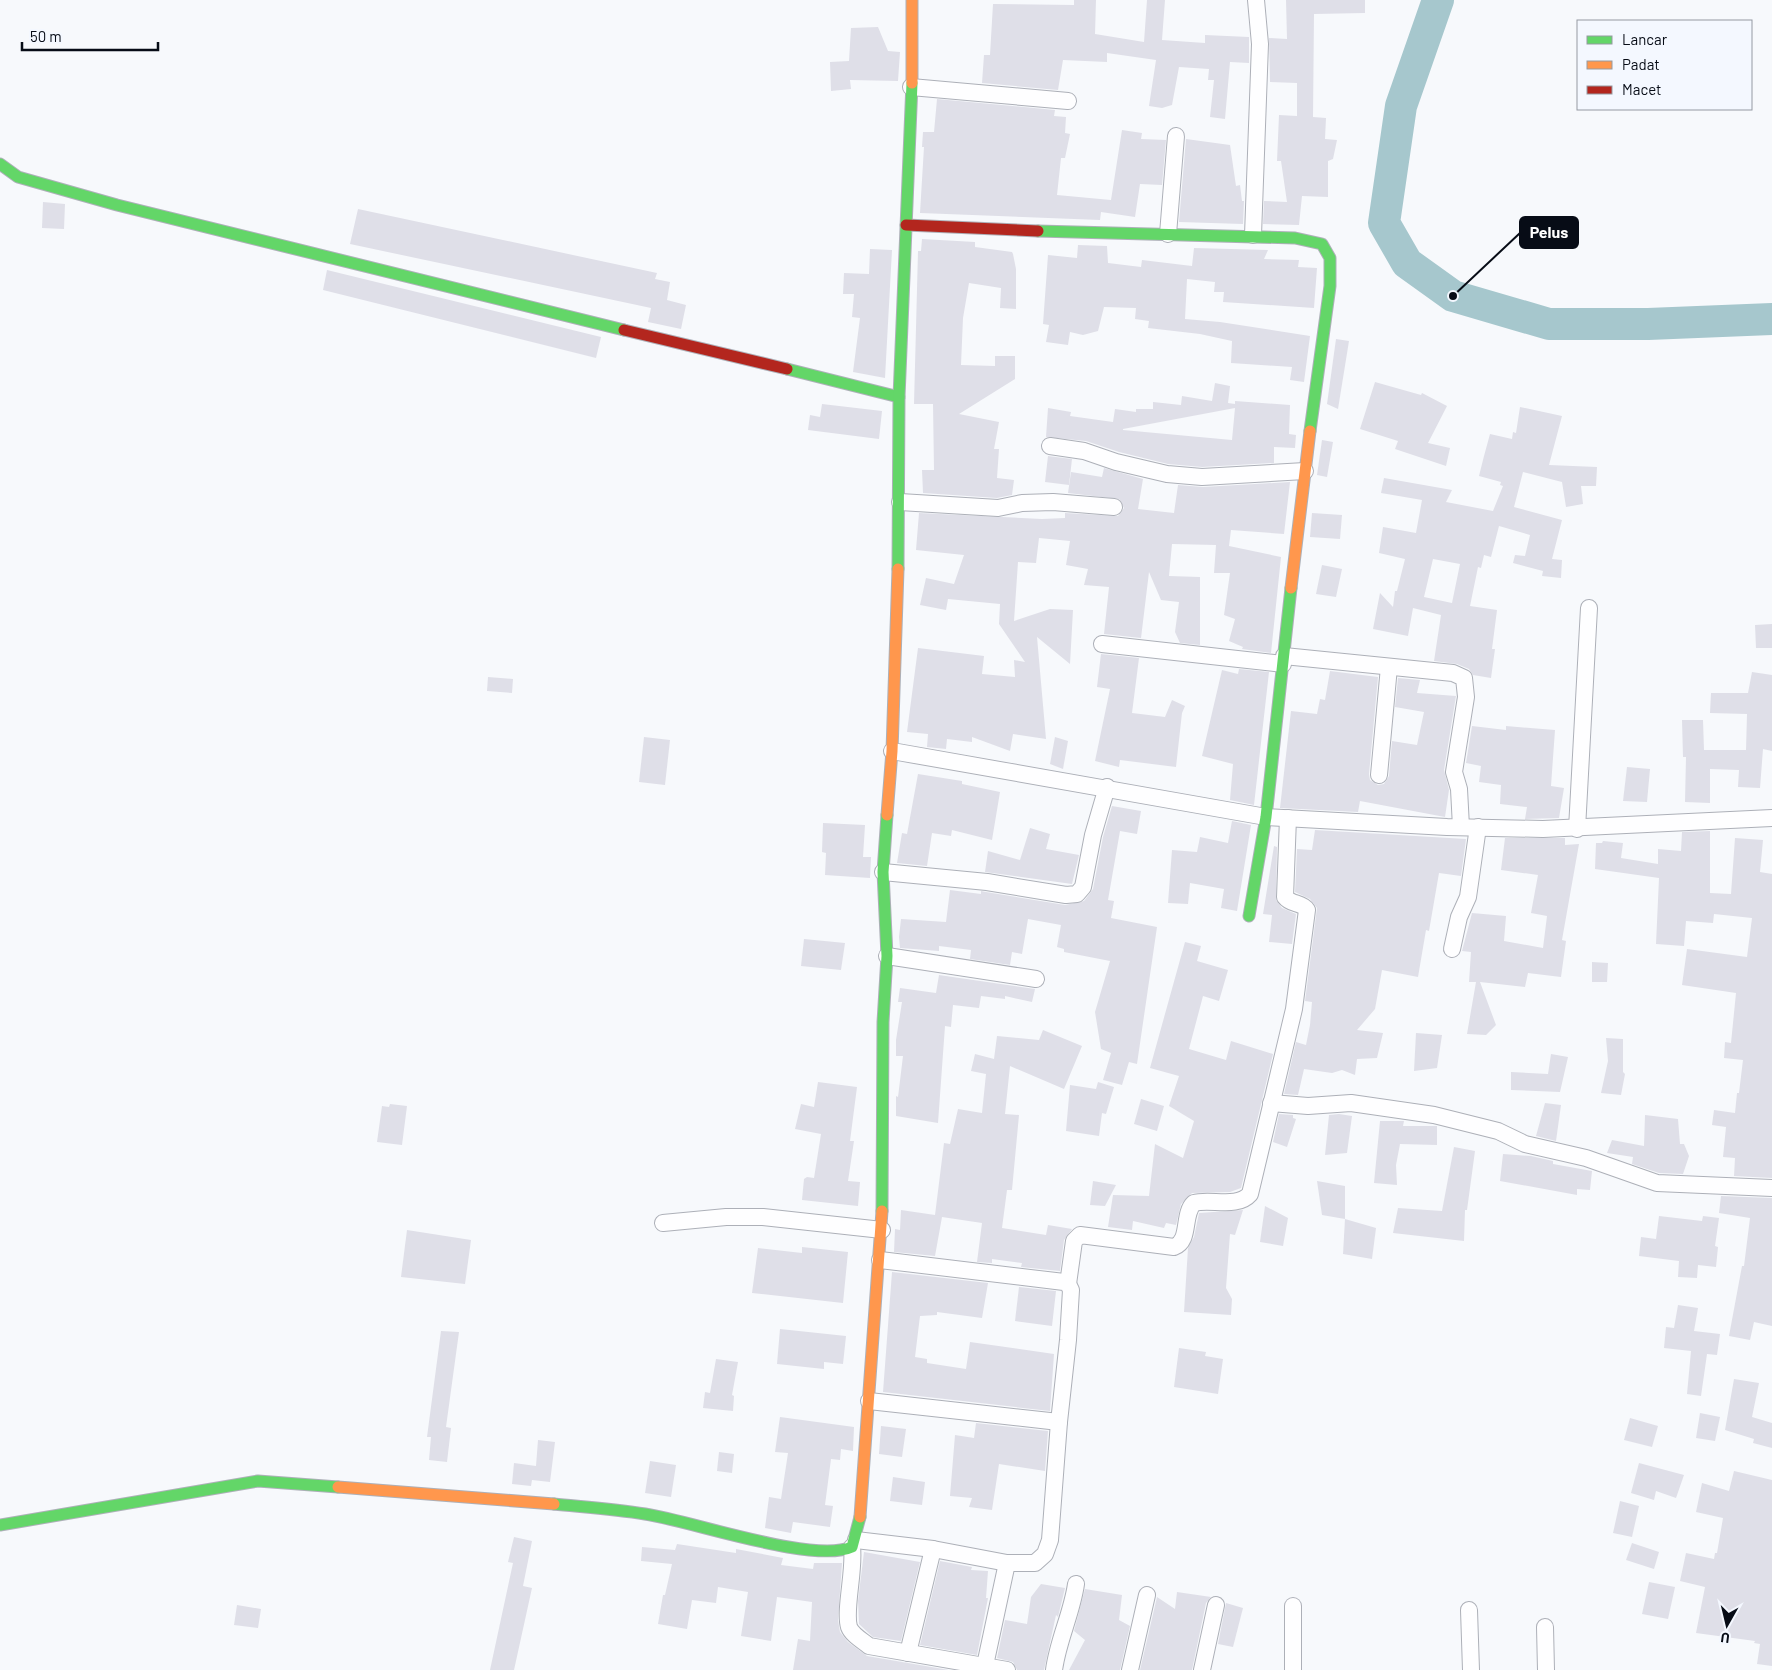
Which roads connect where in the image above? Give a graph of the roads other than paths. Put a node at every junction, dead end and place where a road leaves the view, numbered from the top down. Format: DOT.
graph roads {
  1 [pos="912,0"];
  2 [pos="1256,0"];
  3 [pos="911,87"];
  4 [pos="1068,101"];
  5 [pos="1176,136"];
  6 [pos="0,164"];
  7 [pos="906,225"];
  8 [pos="1168,234"];
  9 [pos="1253,235"];
  10 [pos="900,397"];
  11 [pos="1050,446"];
  12 [pos="1305,471"];
  13 [pos="900,502"];
  14 [pos="1114,507"];
  15 [pos="1588,608"];
  16 [pos="1102,644"];
  17 [pos="1283,660"];
  18 [pos="1390,667"];
  19 [pos="892,751"];
  20 [pos="1379,775"];
  21 [pos="1107,787"];
  22 [pos="1266,817"];
  23 [pos="1288,818"];
  24 [pos="1772,818"];
  25 [pos="1460,827"];
  26 [pos="1478,827"];
  27 [pos="1577,829"];
  28 [pos="883,872"];
  29 [pos="1248,916"];
  30 [pos="1452,949"];
  31 [pos="887,956"];
  32 [pos="1036,979"];
  33 [pos="1272,1103"];
  34 [pos="1772,1188"];
  35 [pos="663,1223"];
  36 [pos="882,1230"];
  37 [pos="880,1260"];
  38 [pos="1068,1284"];
  39 [pos="869,1401"];
  40 [pos="1059,1422"];
  41 [pos="0,1529"];
  42 [pos="854,1544"];
  43 [pos="933,1549"];
  44 [pos="1007,1563"];
  45 [pos="1076,1584"];
  46 [pos="1147,1595"];
  47 [pos="1216,1605"];
  48 [pos="1292,1606"];
  49 [pos="1469,1610"];
  50 [pos="1545,1626"];
  51 [pos="908,1652"];
  52 [pos="984,1668"];
  53 [pos="1007,1670"];
  54 [pos="1054,1670"];
  55 [pos="1130,1670"];
  56 [pos="1202,1670"];
  57 [pos="1293,1670"];
  58 [pos="1471,1670"];
  59 [pos="1546,1670"];
  1 -- 3 [label="street"];
  2 -- 9 [label="street"];
  3 -- 4 [label="street"];
  3 -- 7 [label="street"];
  5 -- 8 [label="street"];
  6 -- 10 [label="street"];
  7 -- 8 [label="street"];
  7 -- 10 [label="street"];
  8 -- 9 [label="street"];
  9 -- 12 [label="street"];
  10 -- 13 [label="street"];
  11 -- 12 [label="street"];
  12 -- 17 [label="street"];
  13 -- 14 [label="street"];
  13 -- 19 [label="street"];
  15 -- 27 [label="street"];
  16 -- 17 [label="street"];
  17 -- 18 [label="street"];
  17 -- 22 [label="street"];
  18 -- 20 [label="street"];
  18 -- 25 [label="street"];
  19 -- 21 [label="street"];
  19 -- 28 [label="street"];
  21 -- 22 [label="street"];
  21 -- 28 [label="street"];
  22 -- 23 [label="street"];
  22 -- 29 [label="street"];
  23 -- 25 [label="street"];
  23 -- 33 [label="street"];
  24 -- 27 [label="street"];
  25 -- 26 [label="street"];
  26 -- 27 [label="street"];
  26 -- 30 [label="street"];
  28 -- 31 [label="street"];
  31 -- 32 [label="street"];
  31 -- 36 [label="street"];
  33 -- 34 [label="street"];
  33 -- 38 [label="street"];
  35 -- 36 [label="street"];
  36 -- 37 [label="street"];
  37 -- 38 [label="street"];
  37 -- 39 [label="street"];
  38 -- 40 [label="street"];
  39 -- 40 [label="street"];
  39 -- 42 [label="street"];
  40 -- 44 [label="street"];
  41 -- 42 [label="street"];
  42 -- 43 [label="street"];
  42 -- 51 [label="street"];
  43 -- 44 [label="street"];
  43 -- 51 [label="street"];
  44 -- 52 [label="street"];
  45 -- 54 [label="street"];
  46 -- 55 [label="street"];
  47 -- 56 [label="street"];
  48 -- 57 [label="street"];
  49 -- 58 [label="street"];
  50 -- 59 [label="street"];
  51 -- 52 [label="street"];
  52 -- 53 [label="street"];
}
